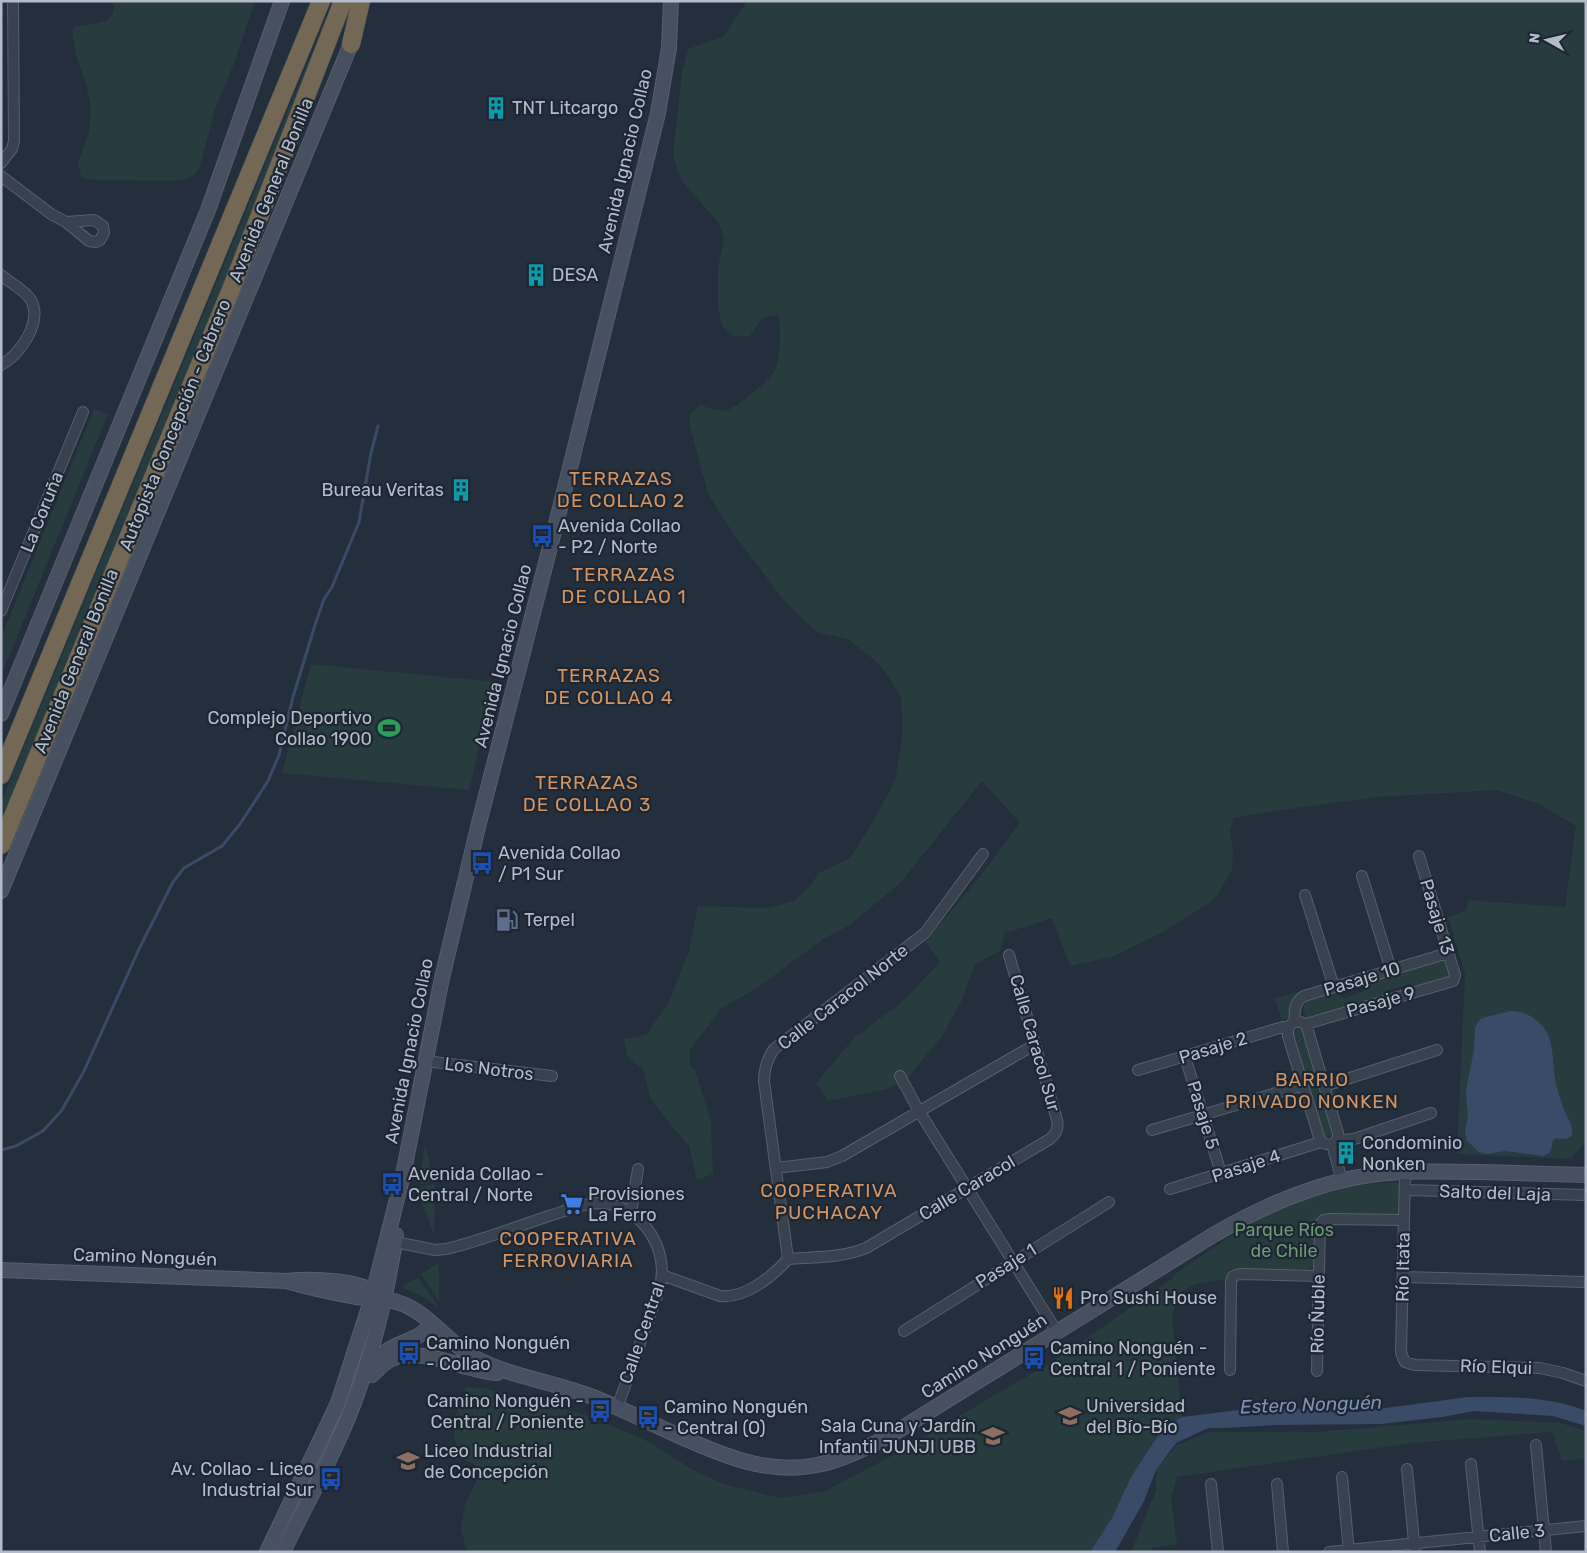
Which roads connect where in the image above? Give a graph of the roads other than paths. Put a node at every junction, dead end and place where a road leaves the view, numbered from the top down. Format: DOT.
graph roads {
  1 [pos="13,1"];
  2 [pos="282,1"];
  3 [pos="321,1"];
  4 [pos="342,1"];
  5 [pos="361,1"];
  6 [pos="368,1"];
  7 [pos="671,1"];
  8 [pos="351,44"];
  9 [pos="1,163"];
  10 [pos="1,176"];
  11 [pos="66,222"];
  12 [pos="1,275"];
  13 [pos="1,365"];
  14 [pos="83,412"];
  15 [pos="1,611"];
  16 [pos="1,714"];
  17 [pos="1,775"];
  18 [pos="1,846"];
  19 [pos="983,854"];
  20 [pos="1419,856"];
  21 [pos="1362,876"];
  22 [pos="1,891"];
  23 [pos="1305,895"];
  24 [pos="1448,953"];
  25 [pos="1009,955"];
  26 [pos="1391,970"];
  27 [pos="1455,979"];
  28 [pos="1334,987"];
  29 [pos="1291,1024"];
  30 [pos="1306,1024"];
  31 [pos="1034,1045"];
  32 [pos="1437,1050"];
  33 [pos="1185,1056"];
  34 [pos="425,1061"];
  35 [pos="1138,1070"];
  36 [pos="552,1076"];
  37 [pos="900,1076"];
  38 [pos="1303,1086"];
  39 [pos="1325,1086"];
  40 [pos="919,1111"];
  41 [pos="1431,1113"];
  42 [pos="1203,1115"];
  43 [pos="1057,1130"];
  44 [pos="1152,1130"];
  45 [pos="1330,1141"];
  46 [pos="776,1168"];
  47 [pos="638,1169"];
  48 [pos="1405,1172"];
  49 [pos="1221,1174"];
  50 [pos="1586,1174"];
  51 [pos="403,1175"];
  52 [pos="1342,1181"];
  53 [pos="967,1188"];
  54 [pos="1170,1189"];
  55 [pos="1405,1190"];
  56 [pos="1586,1196"];
  57 [pos="1109,1202"];
  58 [pos="631,1213"];
  59 [pos="1404,1220"];
  60 [pos="395,1242"];
  61 [pos="788,1259"];
  62 [pos="1013,1262"];
  63 [pos="1,1270"];
  64 [pos="662,1275"];
  65 [pos="1318,1276"];
  66 [pos="1403,1277"];
  67 [pos="1586,1282"];
  68 [pos="376,1296"];
  69 [pos="433,1325"];
  70 [pos="904,1331"];
  71 [pos="1057,1332"];
  72 [pos="1405,1362"];
  73 [pos="1230,1370"];
  74 [pos="1317,1371"];
  75 [pos="518,1374"];
  76 [pos="372,1375"];
  77 [pos="1586,1381"];
  78 [pos="616,1408"];
  79 [pos="351,1409"];
  80 [pos="1536,1445"];
  81 [pos="1471,1464"];
  82 [pos="1407,1469"];
  83 [pos="1342,1477"];
  84 [pos="1211,1484"];
  85 [pos="1277,1484"];
  86 [pos="1586,1526"];
  87 [pos="1544,1530"];
  88 [pos="1478,1537"];
  89 [pos="1415,1548"];
  90 [pos="1349,1551"];
  91 [pos="267,1552"];
  92 [pos="283,1552"];
  93 [pos="1218,1552"];
  94 [pos="1283,1552"];
  95 [pos="1329,1552"];
  96 [pos="1480,1552"];
  97 [pos="1546,1552"];
  1 -- 9 [label="street"];
  2 -- 16 [label="main road"];
  3 -- 17 [label="highway, Autopista Concepción - Cabrero"];
  4 -- 18 [label="highway, Autopista Concepción - Cabrero"];
  5 -- 8 [label="highway"];
  6 -- 8 [label="main road, Avenida General Bonilla"];
  7 -- 34 [label="main road, Avenida Ignacio Collao"];
  8 -- 22 [label="main road, Avenida General Bonilla"];
  10 -- 11 [label="street"];
  12 -- 13 [label="street"];
  14 -- 15 [label="street, La Coruña"];
  19 -- 46 [label="street, Calle Caracol Norte"];
  20 -- 24 [label="street, Pasaje 13"];
  21 -- 26 [label="street"];
  23 -- 28 [label="street"];
  24 -- 26 [label="street, Pasaje 10"];
  24 -- 27 [label="street, Pasaje 13"];
  25 -- 31 [label="street, Calle Caracol Sur"];
  26 -- 28 [label="street, Pasaje 10"];
  27 -- 30 [label="street, Pasaje 9"];
  28 -- 29 [label="street, Pasaje 10"];
  29 -- 30 [label="street"];
  29 -- 33 [label="street, Pasaje 2"];
  29 -- 38 [label="street"];
  30 -- 39 [label="street"];
  31 -- 40 [label="street"];
  31 -- 43 [label="street, Calle Caracol Sur"];
  32 -- 39 [label="street"];
  33 -- 35 [label="street, Pasaje 2"];
  33 -- 42 [label="street, Pasaje 5"];
  34 -- 36 [label="street, Los Notros"];
  34 -- 51 [label="main road, Avenida Ignacio Collao"];
  37 -- 40 [label="street"];
  38 -- 42 [label="street"];
  38 -- 45 [label="street"];
  39 -- 45 [label="street"];
  40 -- 46 [label="street"];
  40 -- 53 [label="street"];
  41 -- 45 [label="street, Pasaje 4"];
  42 -- 44 [label="street"];
  42 -- 49 [label="street, Pasaje 5"];
  43 -- 53 [label="street, Calle Caracol"];
  45 -- 49 [label="street, Pasaje 4"];
  45 -- 52 [label="street"];
  46 -- 61 [label="street, Calle Caracol Norte"];
  47 -- 58 [label="street"];
  48 -- 50 [label="main road, Camino Nonguén"];
  48 -- 52 [label="main road, Camino Nonguén"];
  48 -- 55 [label="street, Río Itata"];
  49 -- 54 [label="street, Pasaje 4"];
  51 -- 60 [label="main road, Avenida Ignacio Collao"];
  51 -- 68 [label="main road, Avenida Ignacio Collao"];
  52 -- 71 [label="main road, Camino Nonguén"];
  53 -- 61 [label="street, Calle Caracol"];
  53 -- 62 [label="street"];
  55 -- 56 [label="street, Salto del Laja"];
  55 -- 59 [label="street, Río Itata"];
  57 -- 62 [label="street, Pasaje 1"];
  58 -- 60 [label="street, Calle Central"];
  58 -- 64 [label="street, Calle Central"];
  59 -- 65 [label="street, Río Ñuble"];
  59 -- 66 [label="street, Río Itata"];
  60 -- 68 [label="main road, Avenida Ignacio Collao"];
  61 -- 64 [label="street"];
  62 -- 70 [label="street, Pasaje 1"];
  62 -- 71 [label="street"];
  63 -- 68 [label="main road, Camino Nonguén"];
  64 -- 78 [label="street, Calle Central"];
  65 -- 73 [label="street"];
  65 -- 74 [label="street, Río Ñuble"];
  66 -- 67 [label="street"];
  66 -- 72 [label="street, Río Itata"];
  68 -- 69 [label="main road, Camino Nonguén"];
  68 -- 79 [label="main road, Avenida Ignacio Collao"];
  68 -- 91 [label="main road, Avenida Ignacio Collao"];
  69 -- 75 [label="main road, Camino Nonguén"];
  69 -- 76 [label="main road"];
  71 -- 78 [label="main road, Camino Nonguén"];
  72 -- 77 [label="street, Río Elqui"];
  75 -- 76 [label="main road"];
  75 -- 78 [label="main road, Camino Nonguén"];
  76 -- 79 [label="main road"];
  79 -- 92 [label="main road, Avenida Ignacio Collao"];
  80 -- 87 [label="street"];
  81 -- 88 [label="street"];
  82 -- 89 [label="street"];
  83 -- 90 [label="street"];
  84 -- 93 [label="street"];
  85 -- 94 [label="street"];
  86 -- 87 [label="street, Calle 3"];
  87 -- 88 [label="street, Calle 3"];
  87 -- 97 [label="street"];
  88 -- 89 [label="street, Calle 3"];
  88 -- 96 [label="street"];
  89 -- 90 [label="street, Calle 3"];
  90 -- 95 [label="street, Calle 3"];
}
